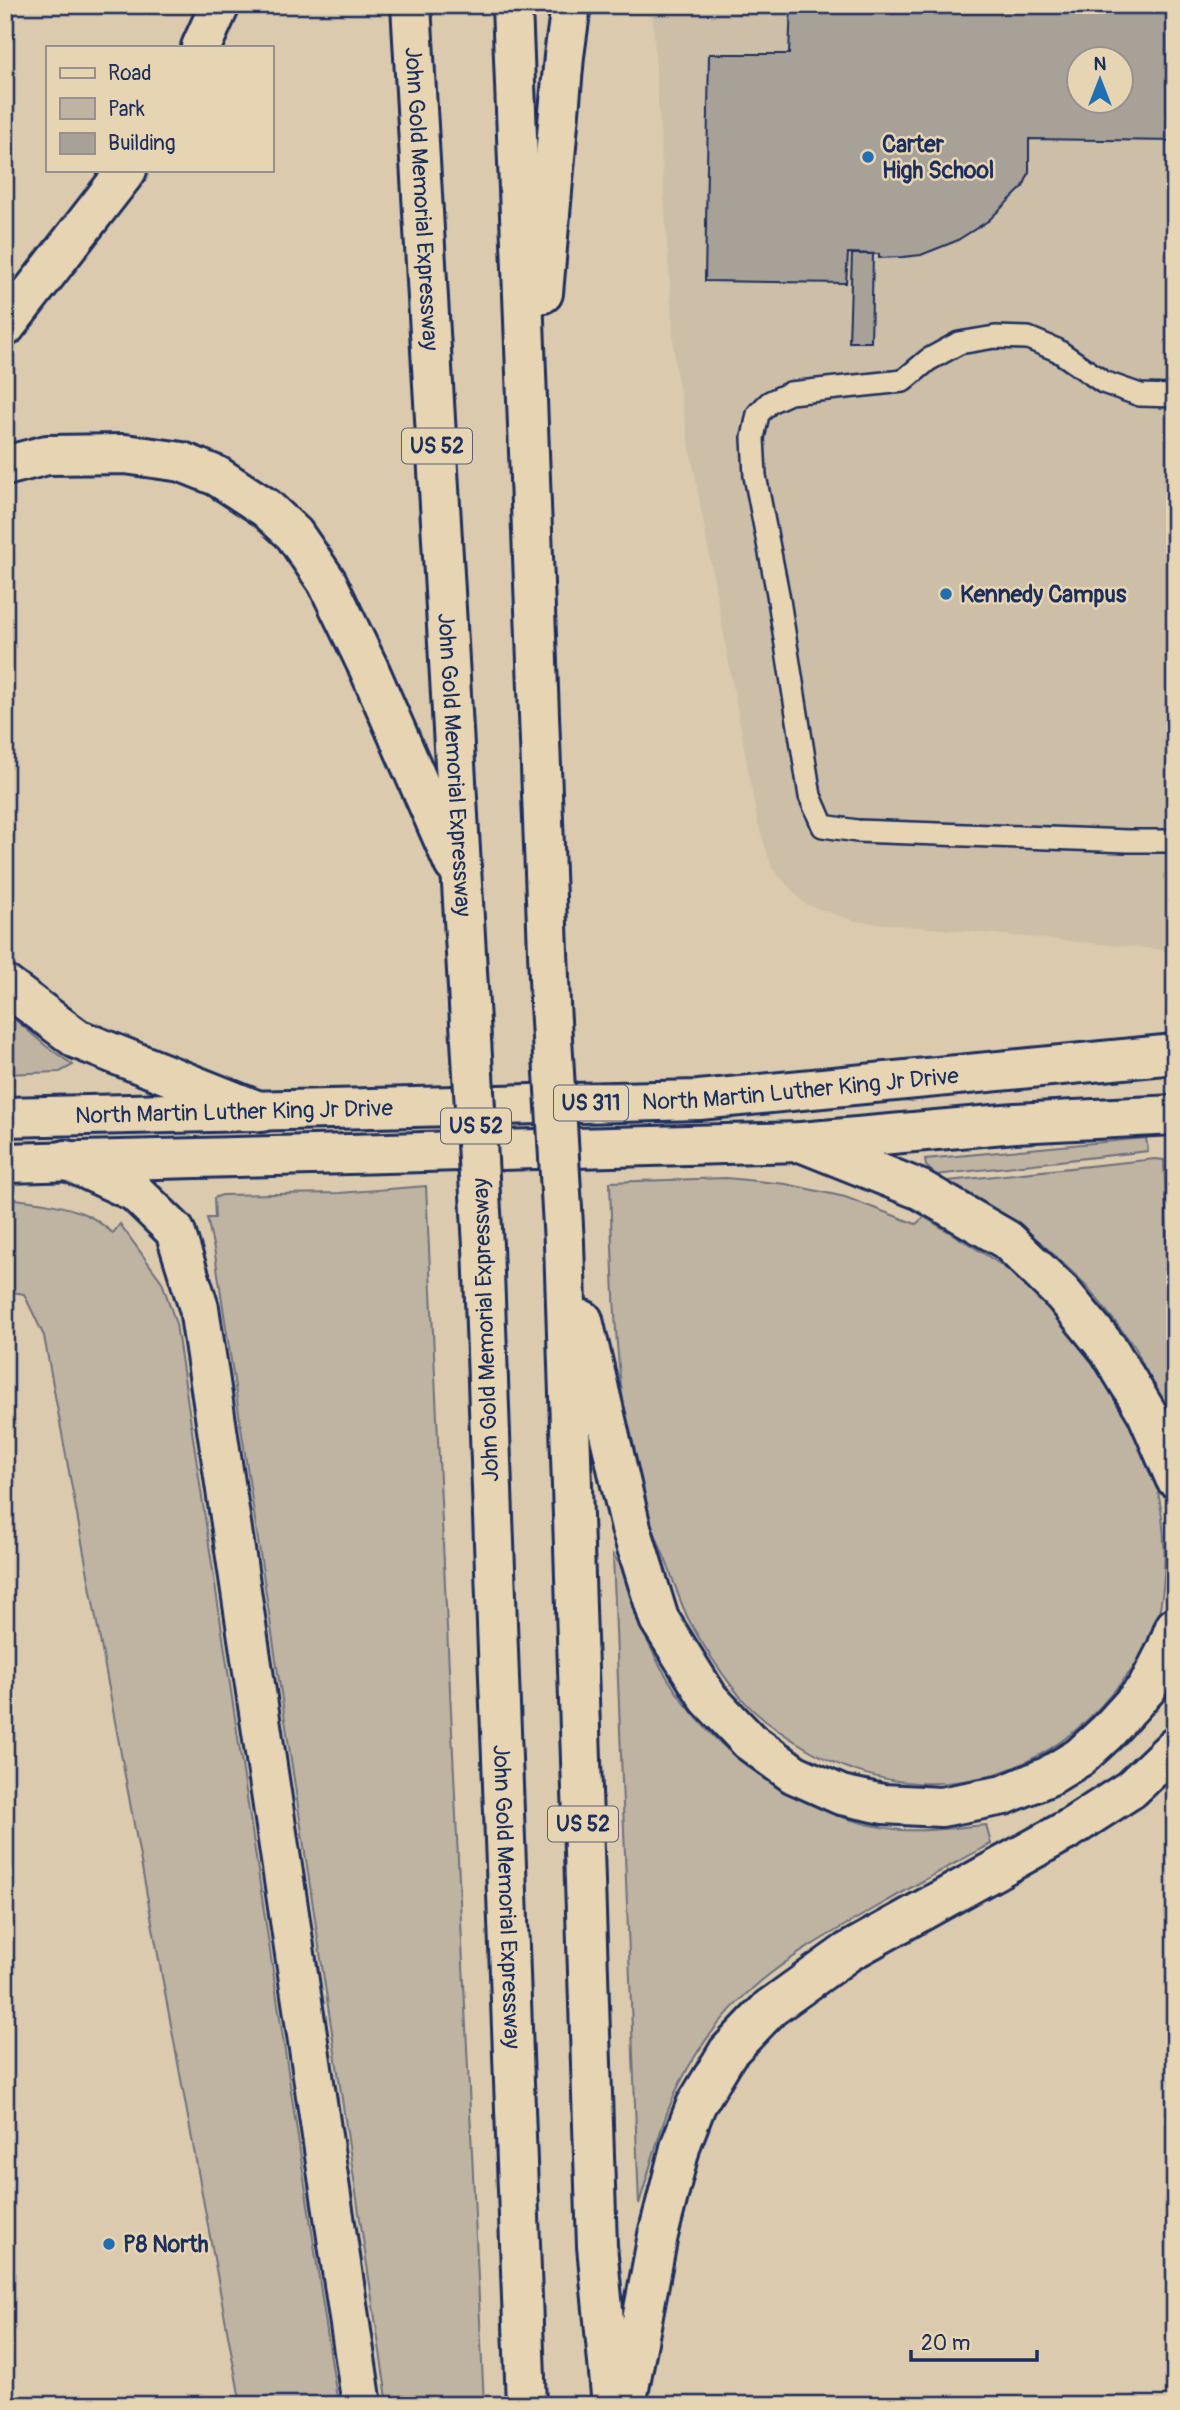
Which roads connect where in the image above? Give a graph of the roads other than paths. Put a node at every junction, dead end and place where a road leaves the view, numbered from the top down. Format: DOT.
graph roads {
  1 [pos="220,5"];
  2 [pos="411,5"];
  3 [pos="512,5"];
  4 [pos="571,5"];
  5 [pos="201,46"];
  6 [pos="125,172"];
  7 [pos="5,327"];
  8 [pos="1175,396"];
  9 [pos="528,449"];
  10 [pos="5,466"];
  11 [pos="1175,841"];
  12 [pos="464,887"];
  13 [pos="5,985"];
  14 [pos="1175,1054"];
  15 [pos="261,1111"];
  16 [pos="1175,1115"];
  17 [pos="5,1117"];
  18 [pos="802,1142"];
  19 [pos="66,1160"];
  20 [pos="5,1163"];
  21 [pos="564,1243"];
  22 [pos="1175,1478"];
  23 [pos="1175,1627"];
  24 [pos="1175,1747"];
  25 [pos="362,2405"];
  26 [pos="526,2405"];
  27 [pos="612,2405"];
  28 [pos="626,2405"];
  1 -- 5 [label="main road"];
  2 -- 12 [label="main road, John Gold Memorial Expressway / US 52"];
  3 -- 9 [label="main road, US 52"];
  4 -- 9 [label="main road"];
  6 -- 7 [label="main road"];
  8 -- 11 [label="lane"];
  9 -- 21 [label="main road, US 52, bridge"];
  10 -- 12 [label="main road"];
  12 -- 26 [label="main road, John Gold Memorial Expressway / US 52, bridge"];
  13 -- 15 [label="main road"];
  14 -- 15 [label="main road, North Martin Luther King Jr Drive / US 311"];
  15 -- 17 [label="main road, North Martin Luther King Jr Drive / US 311"];
  16 -- 18 [label="main road, North Martin Luther King Jr Drive / US 311"];
  18 -- 19 [label="main road, North Martin Luther King Jr Drive / US 311"];
  18 -- 22 [label="main road"];
  19 -- 20 [label="main road, North Martin Luther King Jr Drive / US 311"];
  19 -- 25 [label="main road"];
  21 -- 23 [label="main road"];
  21 -- 27 [label="main road, US 52"];
  24 -- 28 [label="main road"];
}
